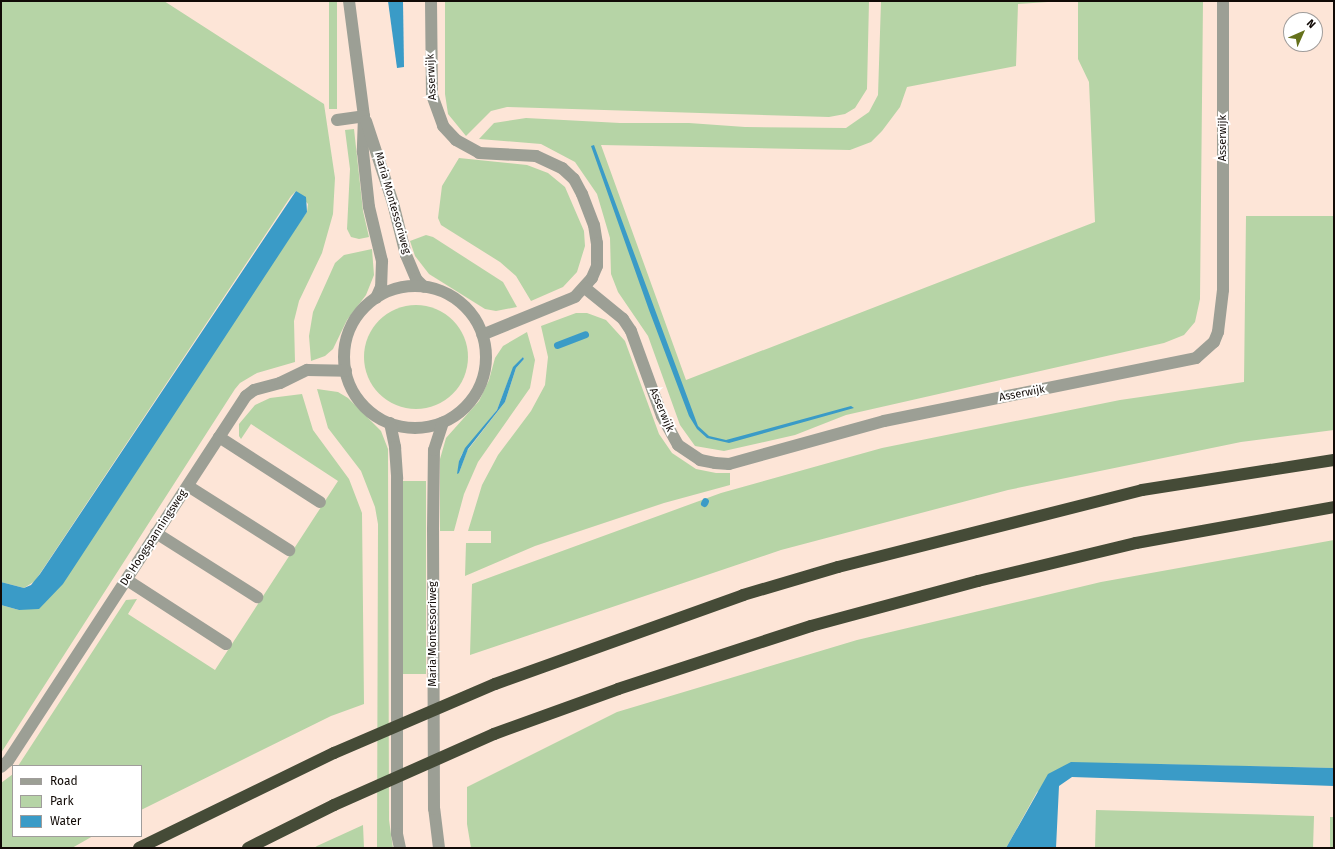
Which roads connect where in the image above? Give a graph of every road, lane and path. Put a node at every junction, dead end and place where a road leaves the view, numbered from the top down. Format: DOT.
graph roads {
  1 [pos="349,1"];
  2 [pos="431,1"];
  3 [pos="1223,1"];
  4 [pos="364,116"];
  5 [pos="337,120"];
  6 [pos="424,287"];
  7 [pos="585,288"];
  8 [pos="376,298"];
  9 [pos="482,335"];
  10 [pos="346,371"];
  11 [pos="443,422"];
  12 [pos="390,423"];
  13 [pos="219,437"];
  14 [pos="1334,460"];
  15 [pos="188,486"];
  16 [pos="320,502"];
  17 [pos="1334,508"];
  18 [pos="156,533"];
  19 [pos="289,550"];
  20 [pos="127,580"];
  21 [pos="256,596"];
  22 [pos="226,644"];
  23 [pos="1,767"];
  24 [pos="139,848"];
  25 [pos="248,848"];
  26 [pos="400,848"];
  27 [pos="439,848"];
  1 -- 4 [label="street, Maria Montessoriweg"];
  2 -- 7 [label="street, Asserwijk"];
  3 -- 7 [label="street, Asserwijk"];
  4 -- 5 [label="street"];
  4 -- 6 [label="street, Maria Montessoriweg"];
  4 -- 8 [label="street, Maria Montessoriweg"];
  6 -- 8 [label="street"];
  6 -- 9 [label="street"];
  7 -- 9 [label="street, Asserwijk"];
  8 -- 10 [label="street"];
  9 -- 11 [label="street"];
  10 -- 12 [label="street"];
  10 -- 13 [label="street, De Hoogspanningsweg"];
  11 -- 12 [label="street"];
  11 -- 27 [label="street, Maria Montessoriweg"];
  12 -- 26 [label="street"];
  13 -- 15 [label="street, De Hoogspanningsweg"];
  13 -- 16 [label="street"];
  14 -- 24 [label="highway, bridge"];
  15 -- 18 [label="street, De Hoogspanningsweg"];
  15 -- 19 [label="street"];
  17 -- 25 [label="highway, bridge"];
  18 -- 20 [label="street, De Hoogspanningsweg"];
  18 -- 21 [label="street"];
  20 -- 22 [label="street"];
  20 -- 23 [label="street, De Hoogspanningsweg"];
}
